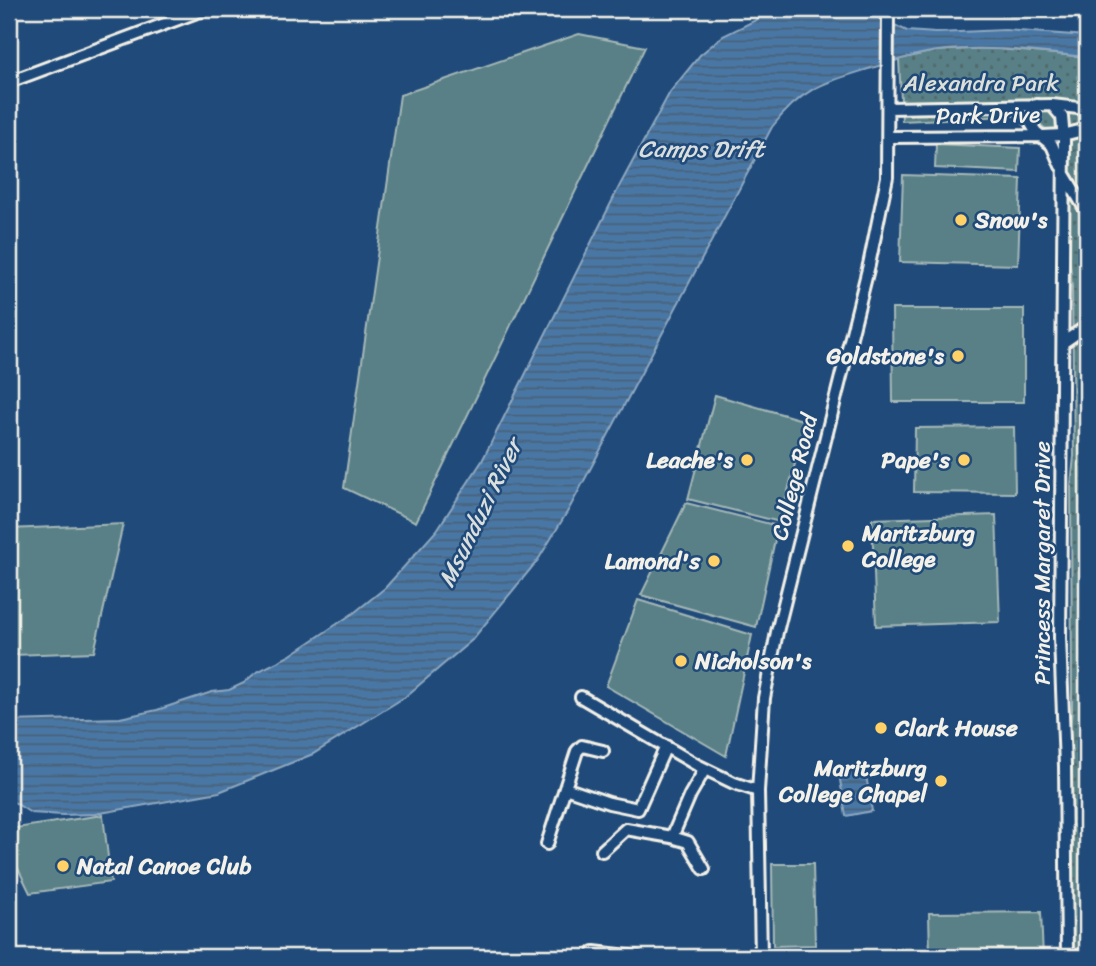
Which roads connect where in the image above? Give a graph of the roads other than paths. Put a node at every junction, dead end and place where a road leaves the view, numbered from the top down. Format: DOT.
graph roads {
  1 [pos="205,9"];
  2 [pos="888,9"];
  3 [pos="9,82"];
  4 [pos="1037,105"];
  5 [pos="1052,105"];
  6 [pos="888,108"];
  7 [pos="1087,109"];
  8 [pos="1087,129"];
  9 [pos="1063,135"];
  10 [pos="1043,136"];
  11 [pos="888,138"];
  12 [pos="1062,170"];
  13 [pos="1087,212"];
  14 [pos="1087,326"];
  15 [pos="1063,342"];
  16 [pos="581,696"];
  17 [pos="666,746"];
  18 [pos="603,751"];
  19 [pos="705,769"];
  20 [pos="565,788"];
  21 [pos="758,791"];
  22 [pos="671,836"];
  23 [pos="547,844"];
  24 [pos="602,851"];
  25 [pos="704,869"];
  26 [pos="594,952"];
  27 [pos="630,957"];
  28 [pos="637,957"];
  29 [pos="761,957"];
  30 [pos="1067,957"];
  1 -- 3 [label="street"];
  2 -- 6 [label="street, College Road"];
  4 -- 5 [label="street, Park Drive"];
  4 -- 6 [label="street, Park Drive"];
  4 -- 10 [label="street"];
  5 -- 7 [label="street, Park Drive"];
  5 -- 9 [label="street"];
  6 -- 11 [label="street, College Road"];
  8 -- 9 [label="street, Park Drive"];
  9 -- 10 [label="street, Park Drive"];
  9 -- 12 [label="street, Princess Margaret Drive"];
  10 -- 11 [label="street, Park Drive"];
  10 -- 12 [label="street, Princess Margaret Drive"];
  11 -- 21 [label="street, College Road"];
  12 -- 13 [label="street"];
  12 -- 15 [label="street, Princess Margaret Drive"];
  14 -- 15 [label="street"];
  15 -- 30 [label="street, Princess Margaret Drive"];
  16 -- 17 [label="street"];
  17 -- 19 [label="street"];
  17 -- 20 [label="street"];
  18 -- 20 [label="street"];
  19 -- 21 [label="street"];
  19 -- 22 [label="street"];
  20 -- 23 [label="street"];
  21 -- 29 [label="street, College Road"];
  22 -- 24 [label="street"];
  22 -- 25 [label="street"];
  26 -- 27 [label="street"];
  27 -- 28 [label="street"];
}
